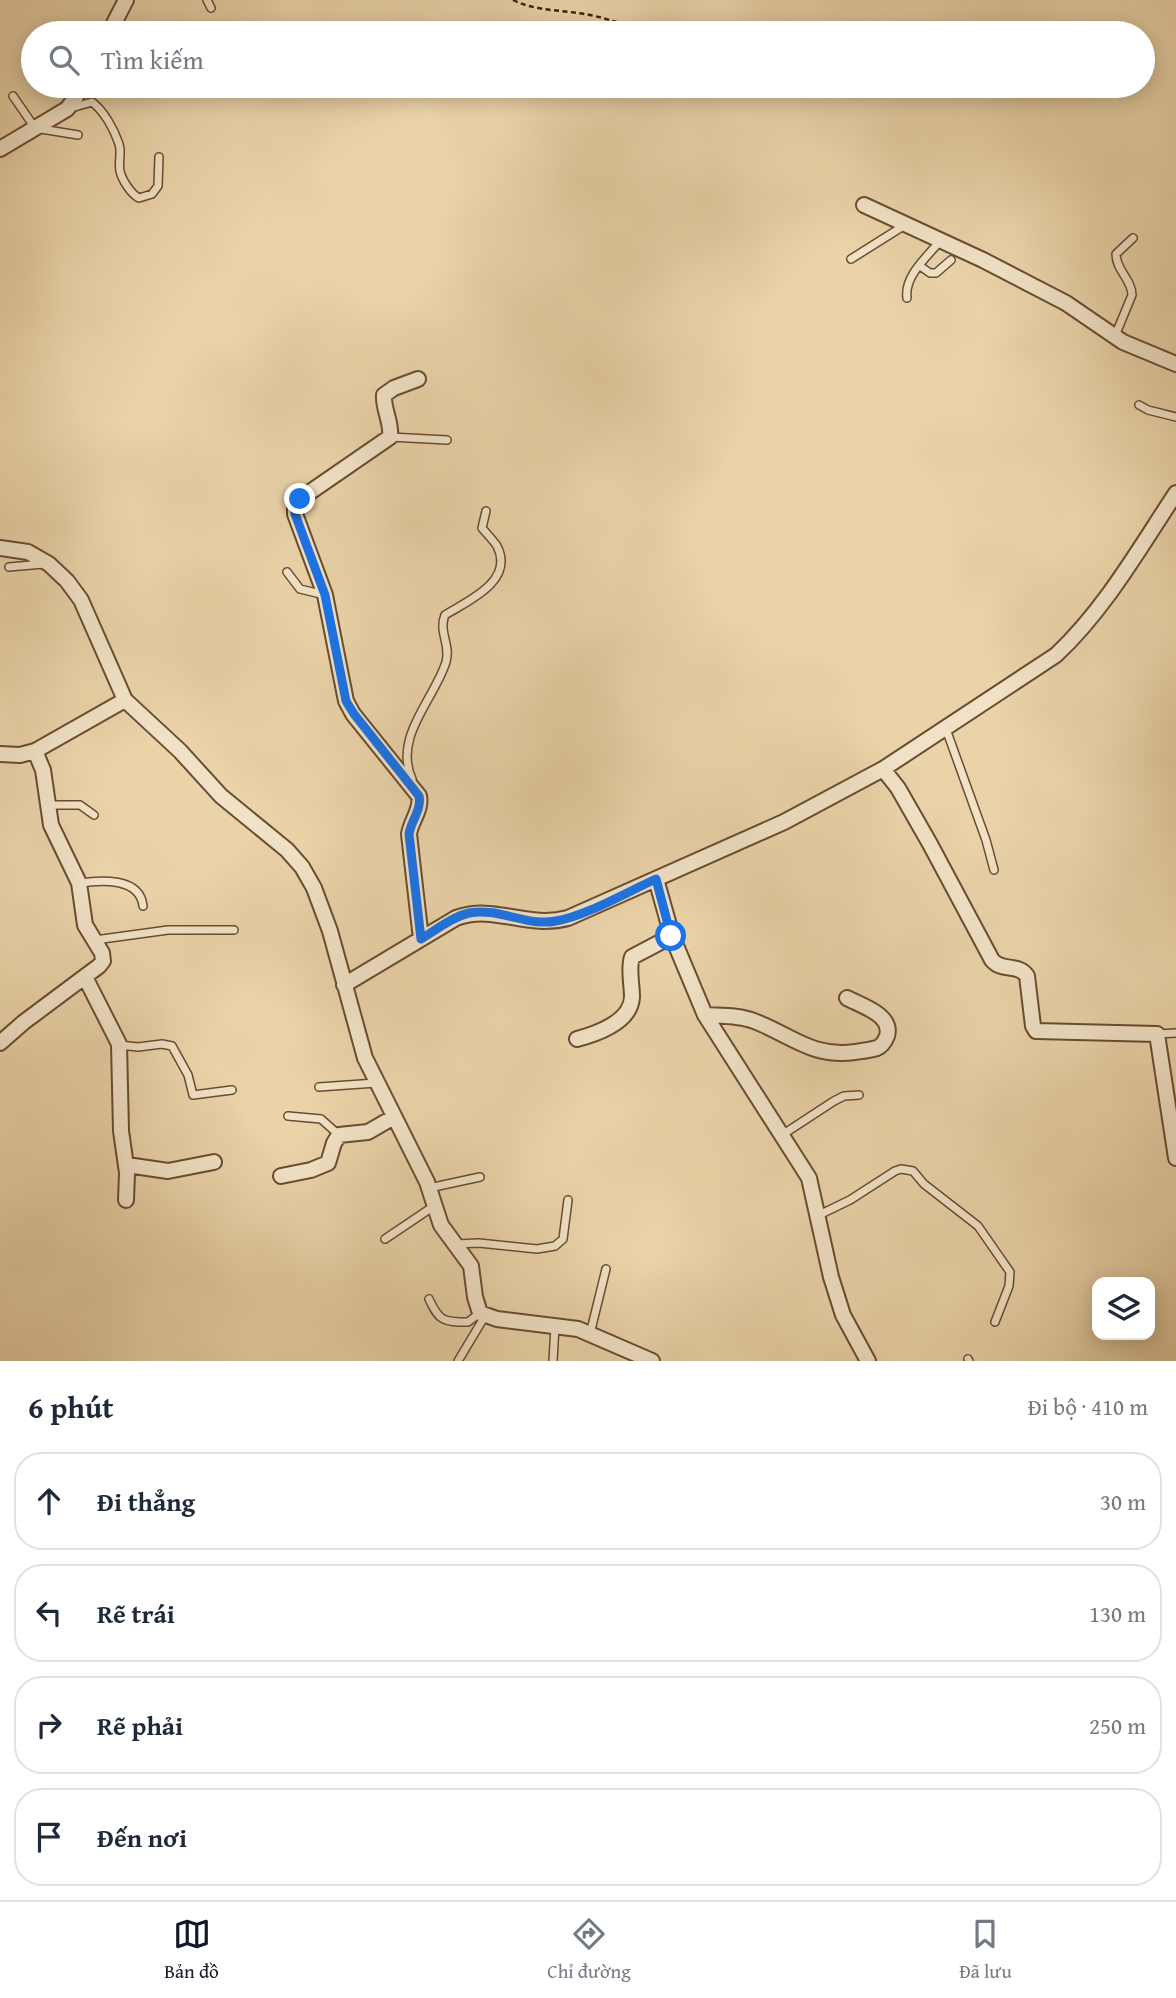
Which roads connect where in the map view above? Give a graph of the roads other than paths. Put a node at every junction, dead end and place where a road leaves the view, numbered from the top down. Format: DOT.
graph roads {
  1 [pos="126,0"];
  2 [pos="115,21"];
  3 [pos="13,96"];
  4 [pos="75,98"];
  5 [pos="67,109"];
  6 [pos="35,128"];
  7 [pos="78,135"];
  8 [pos="0,149"];
  9 [pos="159,157"];
  10 [pos="864,205"];
  11 [pos="905,225"];
  12 [pos="1133,237"];
  13 [pos="940,241"];
  14 [pos="850,259"];
  15 [pos="951,260"];
  16 [pos="920,266"];
  17 [pos="906,298"];
  18 [pos="1115,337"];
  19 [pos="1176,364"];
  20 [pos="418,379"];
  21 [pos="1139,405"];
  22 [pos="1176,417"];
  23 [pos="390,437"];
  24 [pos="447,440"];
  25 [pos="1176,493"];
  26 [pos="486,511"];
  27 [pos="0,548"];
  28 [pos="49,564"];
  29 [pos="9,567"];
  30 [pos="287,572"];
  31 [pos="325,595"];
  32 [pos="125,700"];
  33 [pos="945,728"];
  34 [pos="35,751"];
  35 [pos="0,754"];
  36 [pos="883,769"];
  37 [pos="419,796"];
  38 [pos="48,805"];
  39 [pos="94,815"];
  40 [pos="994,870"];
  41 [pos="656,879"];
  42 [pos="79,883"];
  43 [pos="143,906"];
  44 [pos="234,930"];
  45 [pos="671,936"];
  46 [pos="421,939"];
  47 [pos="94,940"];
  48 [pos="85,977"];
  49 [pos="344,985"];
  50 [pos="847,999"];
  51 [pos="705,1015"];
  52 [pos="1176,1033"];
  53 [pos="1157,1034"];
  54 [pos="577,1039"];
  55 [pos="0,1043"];
  56 [pos="119,1044"];
  57 [pos="376,1083"];
  58 [pos="319,1087"];
  59 [pos="232,1090"];
  60 [pos="859,1095"];
  61 [pos="288,1116"];
  62 [pos="394,1117"];
  63 [pos="339,1135"];
  64 [pos="781,1135"];
  65 [pos="1176,1158"];
  66 [pos="214,1162"];
  67 [pos="127,1165"];
  68 [pos="281,1176"];
  69 [pos="480,1177"];
  70 [pos="429,1188"];
  71 [pos="126,1200"];
  72 [pos="568,1200"];
  73 [pos="435,1205"];
  74 [pos="818,1215"];
  75 [pos="385,1239"];
  76 [pos="456,1244"];
  77 [pos="606,1269"];
  78 [pos="429,1299"];
  79 [pos="482,1314"];
  80 [pos="995,1322"];
  81 [pos="555,1325"];
  82 [pos="590,1334"];
  83 [pos="458,1361"];
  84 [pos="553,1361"];
  85 [pos="652,1361"];
  86 [pos="868,1361"];
  1 -- 2 [label="street"];
  3 -- 6 [label="lane"];
  4 -- 5 [label="street"];
  5 -- 6 [label="street"];
  5 -- 9 [label="lane"];
  6 -- 7 [label="lane"];
  6 -- 8 [label="street"];
  10 -- 11 [label="street"];
  11 -- 13 [label="street"];
  11 -- 14 [label="lane"];
  12 -- 18 [label="lane"];
  13 -- 16 [label="lane"];
  13 -- 18 [label="street"];
  15 -- 16 [label="lane"];
  16 -- 17 [label="lane"];
  18 -- 19 [label="street"];
  20 -- 23 [label="street"];
  21 -- 22 [label="lane"];
  23 -- 24 [label="lane"];
  23 -- 31 [label="street"];
  25 -- 33 [label="street"];
  26 -- 37 [label="lane"];
  27 -- 28 [label="street"];
  28 -- 29 [label="lane"];
  28 -- 32 [label="street"];
  30 -- 31 [label="lane"];
  31 -- 37 [label="street"];
  32 -- 34 [label="street"];
  32 -- 49 [label="street"];
  33 -- 36 [label="street"];
  33 -- 40 [label="lane"];
  34 -- 35 [label="street"];
  34 -- 38 [label="street"];
  36 -- 41 [label="street"];
  36 -- 53 [label="street"];
  37 -- 46 [label="street"];
  38 -- 39 [label="lane"];
  38 -- 42 [label="street"];
  41 -- 45 [label="street"];
  41 -- 46 [label="street"];
  42 -- 43 [label="lane"];
  42 -- 47 [label="street"];
  44 -- 47 [label="lane"];
  45 -- 51 [label="street"];
  45 -- 54 [label="street"];
  46 -- 49 [label="street"];
  47 -- 48 [label="street"];
  48 -- 55 [label="street"];
  48 -- 56 [label="street"];
  49 -- 57 [label="street"];
  50 -- 51 [label="street"];
  51 -- 64 [label="street"];
  52 -- 53 [label="lane"];
  53 -- 65 [label="street"];
  56 -- 59 [label="lane"];
  56 -- 67 [label="street"];
  57 -- 58 [label="lane"];
  57 -- 62 [label="street"];
  60 -- 64 [label="lane"];
  61 -- 63 [label="lane"];
  62 -- 63 [label="street"];
  62 -- 70 [label="street"];
  63 -- 68 [label="street"];
  64 -- 74 [label="street"];
  66 -- 67 [label="street"];
  67 -- 71 [label="street"];
  69 -- 70 [label="lane"];
  70 -- 73 [label="street"];
  72 -- 76 [label="lane"];
  73 -- 75 [label="lane"];
  73 -- 76 [label="street"];
  74 -- 80 [label="lane"];
  74 -- 86 [label="street"];
  76 -- 79 [label="street"];
  77 -- 82 [label="lane"];
  78 -- 79 [label="lane"];
  79 -- 81 [label="street"];
  79 -- 83 [label="lane"];
  81 -- 82 [label="street"];
  81 -- 84 [label="lane"];
  82 -- 85 [label="street"];
}
